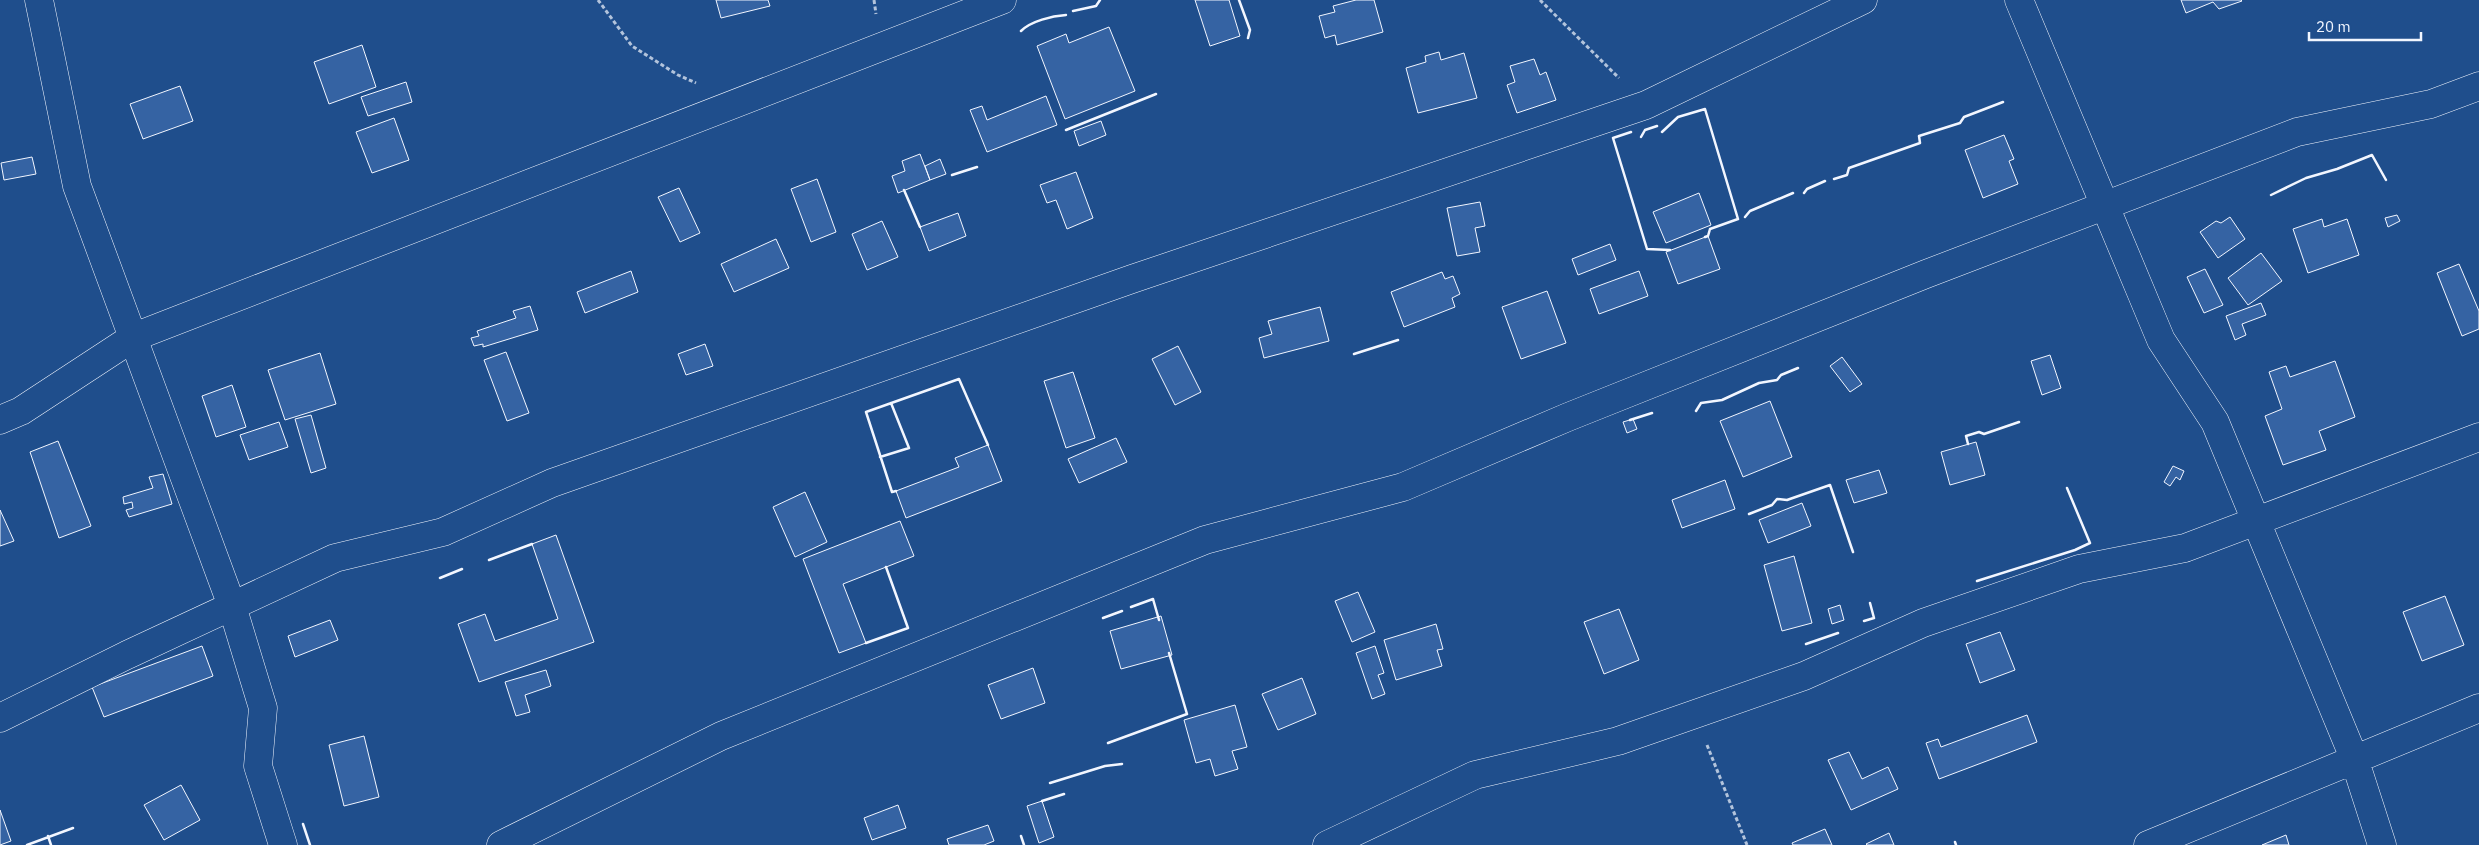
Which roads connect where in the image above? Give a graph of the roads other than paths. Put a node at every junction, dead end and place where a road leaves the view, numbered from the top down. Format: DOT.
graph roads {
  1 [pos="39,0"];
  2 [pos="1002,0"];
  3 [pos="1863,0"];
  4 [pos="2019,0"];
  5 [pos="2479,86"];
  6 [pos="2105,205"];
  7 [pos="134,337"];
  8 [pos="0,420"];
  9 [pos="2479,437"];
  10 [pos="2254,521"];
  11 [pos="232,606"];
  12 [pos="2479,708"];
  13 [pos="0,718"];
  14 [pos="2354,758"];
  15 [pos="283,845"];
  16 [pos="501,845"];
  17 [pos="1327,845"];
  18 [pos="2148,845"];
  19 [pos="2382,845"];
  1 -- 7 [label="street"];
  2 -- 7 [label="street"];
  3 -- 11 [label="street"];
  4 -- 6 [label="street"];
  5 -- 6 [label="street"];
  6 -- 10 [label="street"];
  6 -- 16 [label="street"];
  7 -- 8 [label="street"];
  7 -- 11 [label="street"];
  9 -- 10 [label="street"];
  10 -- 14 [label="street"];
  10 -- 17 [label="street"];
  11 -- 13 [label="street"];
  11 -- 15 [label="street"];
  12 -- 14 [label="street"];
  14 -- 18 [label="street"];
  14 -- 19 [label="street"];
}
